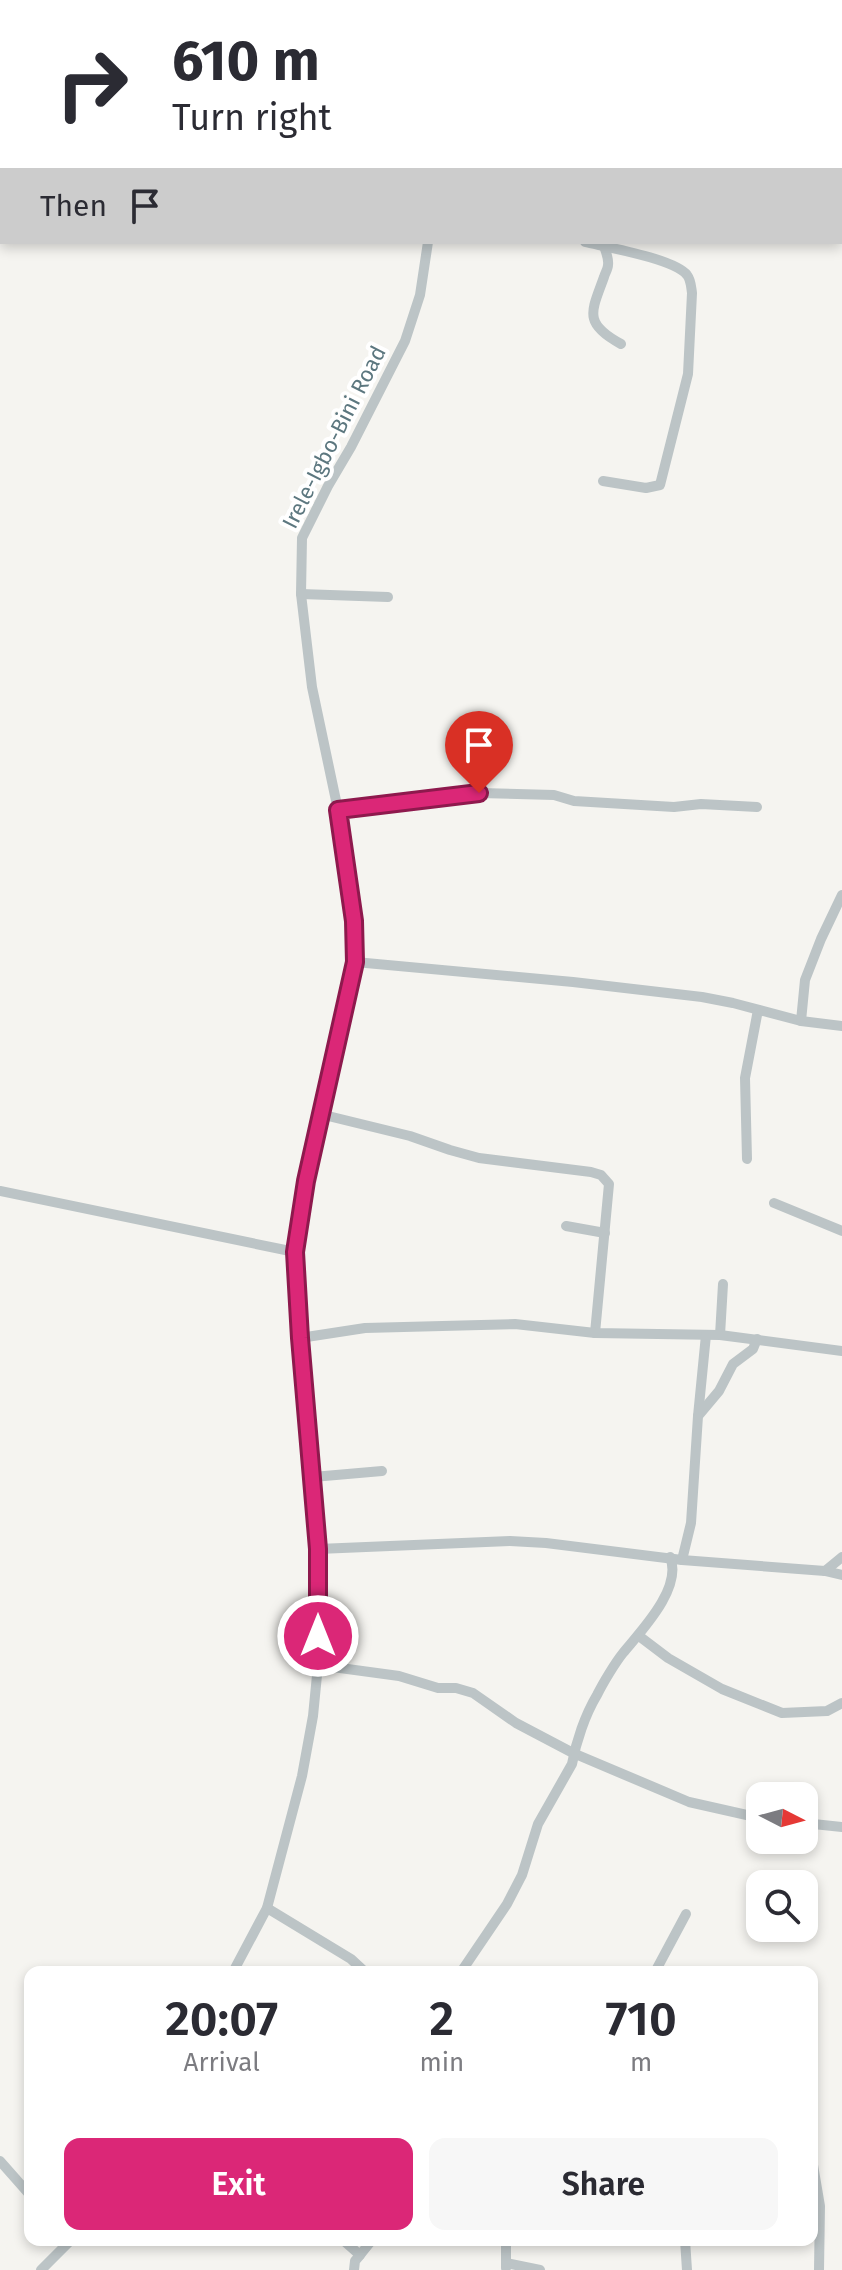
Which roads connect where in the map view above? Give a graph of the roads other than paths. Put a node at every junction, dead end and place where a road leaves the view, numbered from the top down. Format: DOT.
graph roads {
  1 [pos="428,244"];
  2 [pos="594,244"];
  3 [pos="604,246"];
  4 [pos="621,344"];
  5 [pos="603,481"];
  6 [pos="301,594"];
  7 [pos="388,597"];
  8 [pos="757,807"];
  9 [pos="338,810"];
  10 [pos="842,895"];
  11 [pos="355,962"];
  12 [pos="758,1010"];
  13 [pos="801,1021"];
  14 [pos="842,1026"];
  15 [pos="320,1114"];
  16 [pos="747,1159"];
  17 [pos="0,1191"];
  18 [pos="774,1203"];
  19 [pos="566,1226"];
  20 [pos="842,1231"];
  21 [pos="605,1233"];
  22 [pos="295,1252"];
  23 [pos="723,1284"];
  24 [pos="595,1333"];
  25 [pos="706,1335"];
  26 [pos="720,1335"];
  27 [pos="300,1338"];
  28 [pos="757,1339"];
  29 [pos="842,1351"];
  30 [pos="698,1416"];
  31 [pos="382,1471"];
  32 [pos="313,1477"];
  33 [pos="318,1549"];
  34 [pos="670,1557"];
  35 [pos="842,1557"];
  36 [pos="682,1560"];
  37 [pos="825,1571"];
  38 [pos="842,1575"];
  39 [pos="639,1636"];
  40 [pos="318,1665"];
  41 [pos="842,1703"];
  42 [pos="573,1753"];
  43 [pos="746,1815"];
  44 [pos="818,1824"];
  45 [pos="842,1827"];
  46 [pos="267,1908"];
  47 [pos="686,1914"];
  48 [pos="236,1966"];
  49 [pos="359,1966"];
  50 [pos="465,1966"];
  51 [pos="658,1966"];
  52 [pos="0,2161"];
  53 [pos="24,2188"];
  54 [pos="818,2194"];
  55 [pos="65,2246"];
  56 [pos="350,2246"];
  57 [pos="367,2246"];
  58 [pos="506,2246"];
  59 [pos="685,2246"];
  60 [pos="360,2255"];
  61 [pos="506,2267"];
  62 [pos="41,2270"];
  63 [pos="354,2270"];
  64 [pos="540,2270"];
  65 [pos="687,2270"];
  66 [pos="819,2270"];
  1 -- 6 [label="street, Irele-Igbo-Bini Road"];
  2 -- 3 [label="street"];
  3 -- 4 [label="street"];
  3 -- 5 [label="street"];
  6 -- 7 [label="street"];
  6 -- 9 [label="street, Irele-Igbo-Bini Road"];
  8 -- 9 [label="street"];
  9 -- 11 [label="street, Irele-Igbo-Bini Road"];
  10 -- 13 [label="street"];
  11 -- 12 [label="street"];
  11 -- 15 [label="street, Irele-Igbo-Bini Road"];
  12 -- 13 [label="street"];
  12 -- 16 [label="street"];
  13 -- 14 [label="street"];
  15 -- 21 [label="street"];
  15 -- 22 [label="street, Irele-Igbo-Bini Road"];
  17 -- 22 [label="street"];
  18 -- 20 [label="street"];
  19 -- 21 [label="street"];
  21 -- 24 [label="street"];
  22 -- 27 [label="street, Irele-Igbo-Bini Road"];
  23 -- 26 [label="street"];
  24 -- 25 [label="street"];
  24 -- 27 [label="street"];
  25 -- 26 [label="street"];
  25 -- 30 [label="street"];
  26 -- 28 [label="street"];
  27 -- 32 [label="street, Irele-Igbo-Bini Road"];
  28 -- 29 [label="street"];
  28 -- 30 [label="street"];
  30 -- 36 [label="street"];
  31 -- 32 [label="street"];
  32 -- 33 [label="street, Irele-Igbo-Bini Road"];
  33 -- 34 [label="street"];
  33 -- 40 [label="street, Irele-Igbo-Bini Road"];
  34 -- 36 [label="street"];
  34 -- 39 [label="street"];
  35 -- 37 [label="street"];
  36 -- 37 [label="street"];
  37 -- 38 [label="street"];
  39 -- 41 [label="street"];
  39 -- 42 [label="street"];
  40 -- 42 [label="street"];
  40 -- 46 [label="street, Irele-Igbo-Bini Road"];
  42 -- 43 [label="street"];
  42 -- 50 [label="street"];
  44 -- 45 [label="street"];
  46 -- 48 [label="street, Irele-Igbo-Bini Road"];
  46 -- 49 [label="street"];
  47 -- 51 [label="street"];
  52 -- 53 [label="street"];
  54 -- 66 [label="street"];
  55 -- 62 [label="street"];
  56 -- 60 [label="street"];
  57 -- 60 [label="street"];
  58 -- 61 [label="street"];
  59 -- 65 [label="street"];
  60 -- 63 [label="street"];
  61 -- 64 [label="street"];
}
